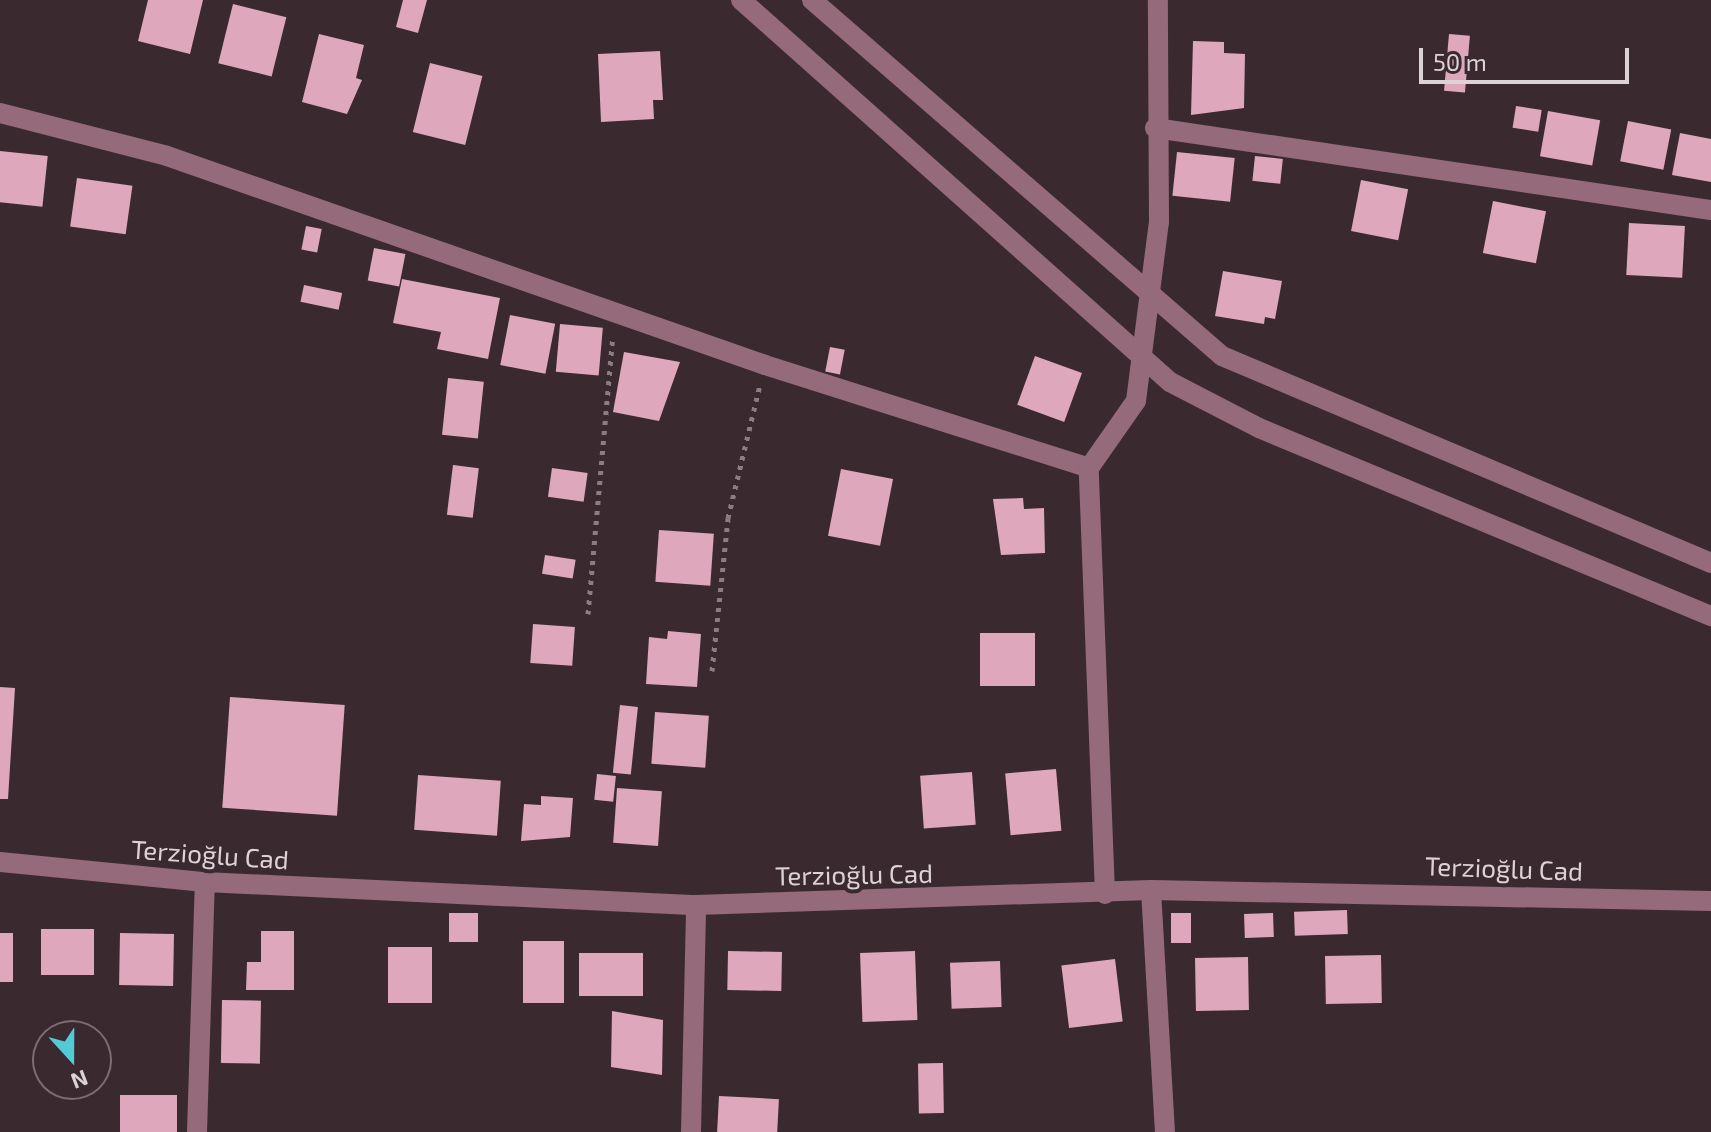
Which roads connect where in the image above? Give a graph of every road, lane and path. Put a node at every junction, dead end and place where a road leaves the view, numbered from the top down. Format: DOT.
graph roads {
  1 [pos="741,0"];
  2 [pos="812,0"];
  3 [pos="1158,0"];
  4 [pos="0,113"];
  5 [pos="1155,128"];
  6 [pos="1711,210"];
  7 [pos="1146,298"];
  8 [pos="616,312"];
  9 [pos="1140,361"];
  10 [pos="765,365"];
  11 [pos="1089,468"];
  12 [pos="1711,563"];
  13 [pos="588,614"];
  14 [pos="1711,616"];
  15 [pos="712,671"];
  16 [pos="0,862"];
  17 [pos="205,882"];
  18 [pos="1151,890"];
  19 [pos="1105,894"];
  20 [pos="1711,901"];
  21 [pos="696,905"];
  22 [pos="197,1132"];
  23 [pos="691,1132"];
  24 [pos="1165,1132"];
  1 -- 9 [label="street"];
  2 -- 7 [label="street"];
  3 -- 5 [label="street"];
  4 -- 8 [label="street"];
  5 -- 6 [label="street"];
  5 -- 7 [label="street"];
  7 -- 9 [label="street"];
  7 -- 12 [label="street"];
  8 -- 10 [label="street"];
  8 -- 13 [label="path"];
  9 -- 11 [label="street"];
  9 -- 14 [label="street"];
  10 -- 11 [label="street"];
  10 -- 15 [label="path"];
  11 -- 19 [label="street"];
  16 -- 17 [label="street, Terzioğlu Cad"];
  17 -- 21 [label="street, Terzioğlu Cad"];
  17 -- 22 [label="street"];
  18 -- 19 [label="street, Terzioğlu Cad"];
  18 -- 20 [label="street, Terzioğlu Cad"];
  18 -- 24 [label="street"];
  19 -- 21 [label="street, Terzioğlu Cad"];
  21 -- 23 [label="street"];
}
